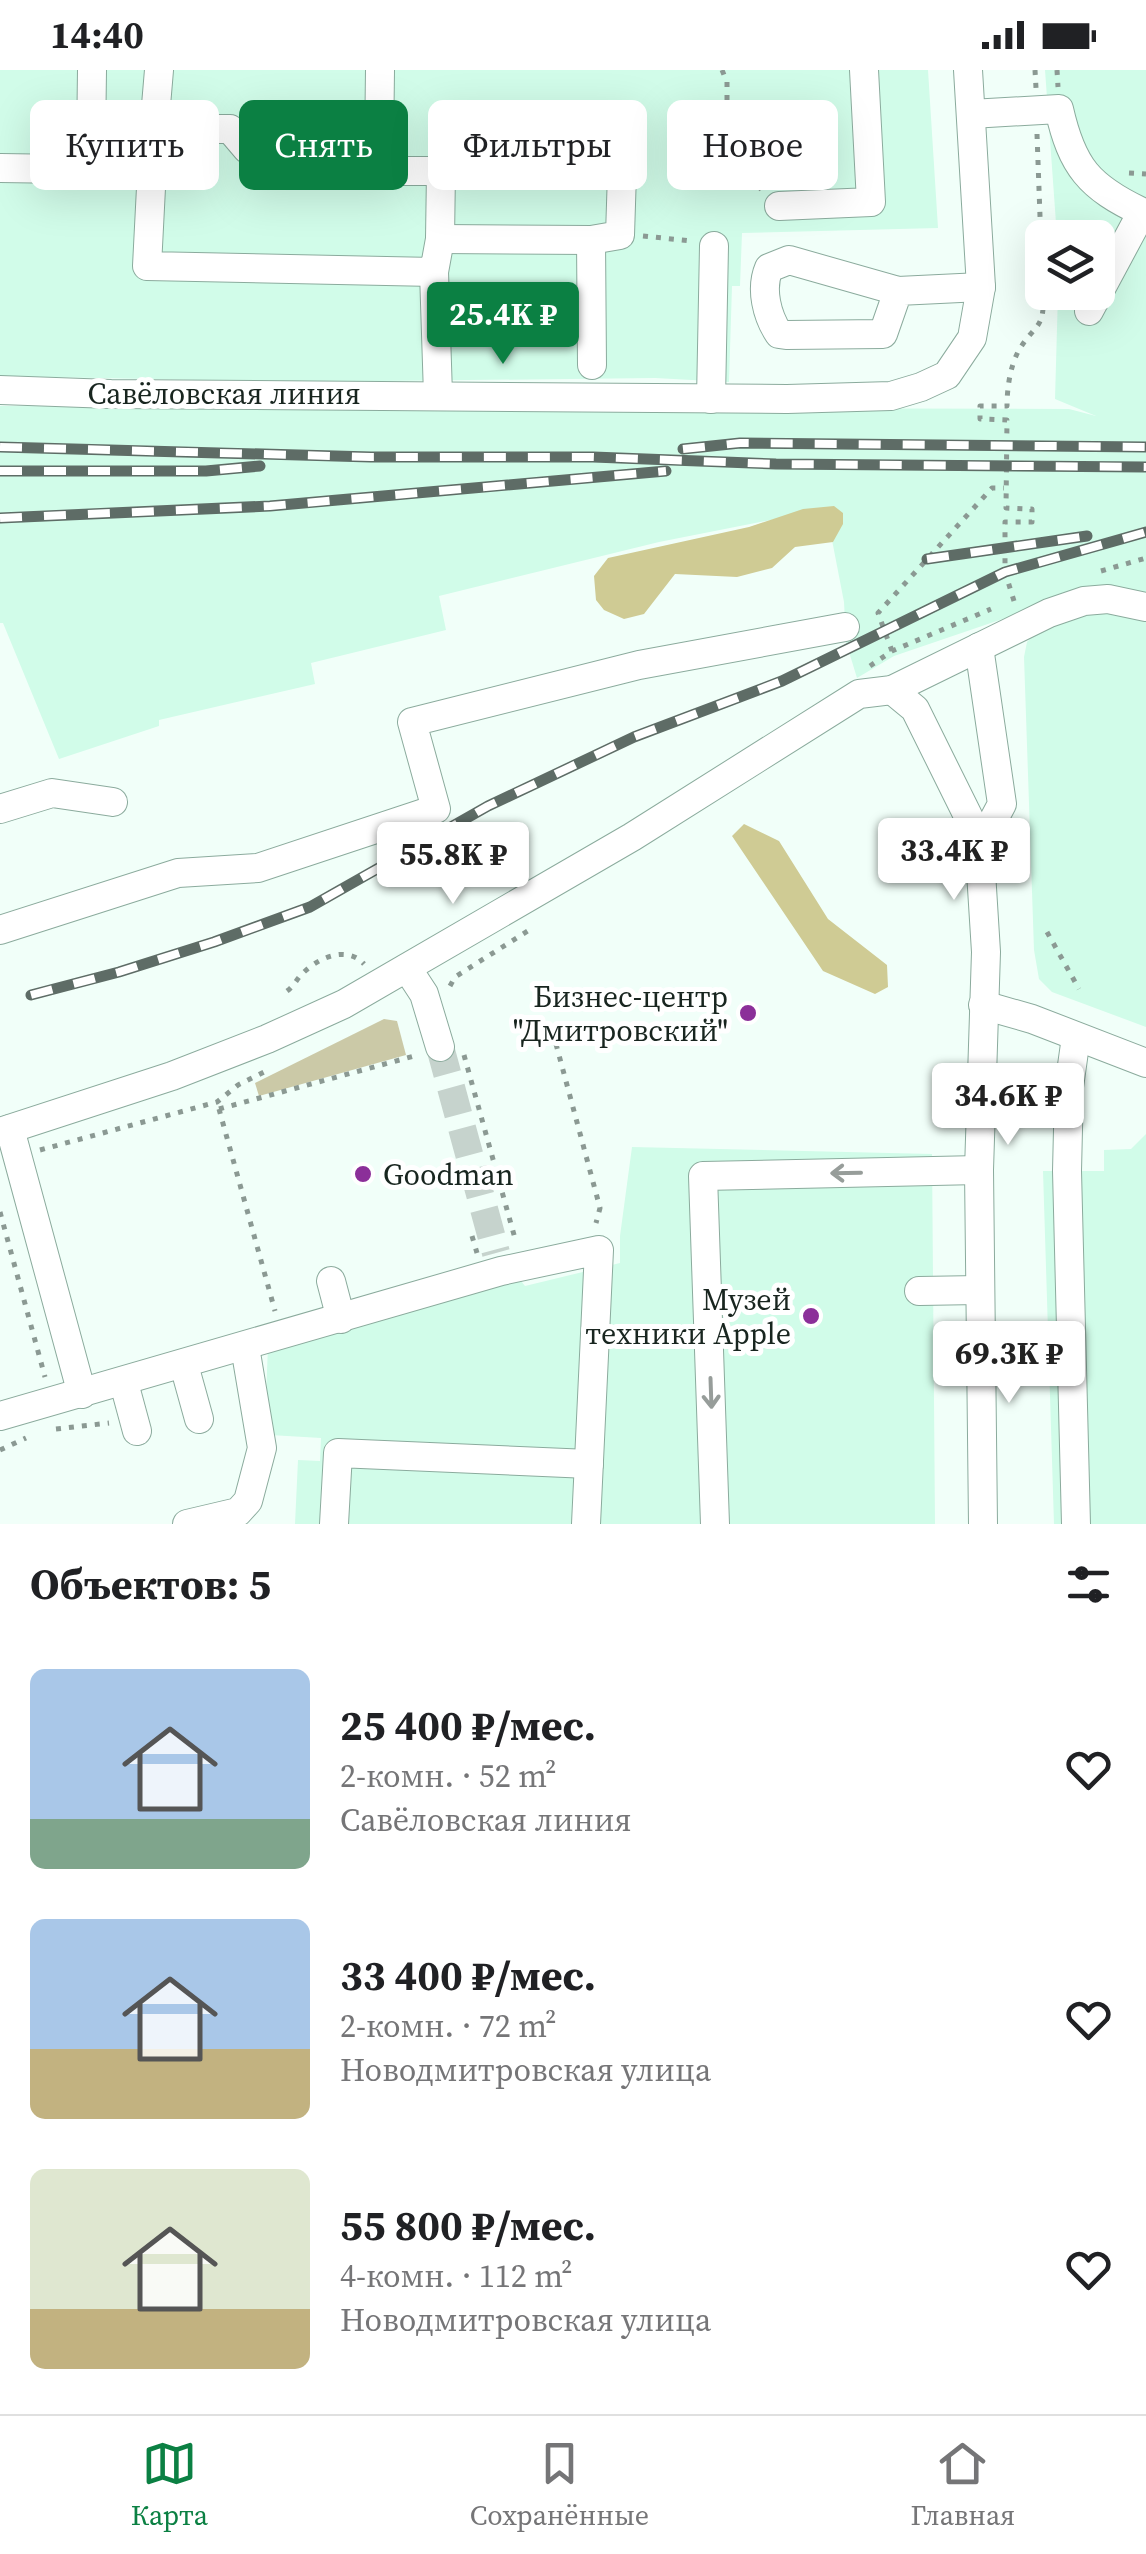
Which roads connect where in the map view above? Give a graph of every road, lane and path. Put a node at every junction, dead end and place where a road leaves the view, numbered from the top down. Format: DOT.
graph roads {
  1 [pos="92,70"];
  2 [pos="158,70"];
  3 [pos="380,70"];
  4 [pos="722,70"];
  5 [pos="864,70"];
  6 [pos="968,70"];
  7 [pos="1035,70"];
  8 [pos="156,100"];
  9 [pos="380,100"];
  10 [pos="1036,110"];
  11 [pos="971,114"];
  12 [pos="0,168"];
  13 [pos="151,190"];
  14 [pos="441,190"];
  15 [pos="621,190"];
  16 [pos="778,206"];
  17 [pos="1040,220"];
  18 [pos="620,235"];
  19 [pos="440,240"];
  20 [pos="591,240"];
  21 [pos="714,246"];
  22 [pos="434,272"];
  23 [pos="981,287"];
  24 [pos="898,291"];
  25 [pos="1044,310"];
  26 [pos="1089,312"];
  27 [pos="592,365"];
  28 [pos="0,390"];
  29 [pos="438,395"];
  30 [pos="711,399"];
  31 [pos="1006,488"];
  32 [pos="1146,608"];
  33 [pos="1029,624"];
  34 [pos="845,626"];
  35 [pos="978,647"];
  36 [pos="892,652"];
  37 [pos="892,690"];
  38 [pos="114,802"];
  39 [pos="0,808"];
  40 [pos="978,849"];
  41 [pos="0,930"];
  42 [pos="1047,932"];
  43 [pos="362,962"];
  44 [pos="408,968"];
  45 [pos="466,970"];
  46 [pos="454,978"];
  47 [pos="1079,989"];
  48 [pos="287,991"];
  49 [pos="983,1005"];
  50 [pos="1076,1036"];
  51 [pos="556,1044"];
  52 [pos="442,1050"];
  53 [pos="1146,1064"];
  54 [pos="219,1109"];
  55 [pos="5,1131"];
  56 [pos="40,1150"];
  57 [pos="979,1170"];
  58 [pos="0,1212"];
  59 [pos="592,1227"];
  60 [pos="472,1236"];
  61 [pos="499,1262"];
  62 [pos="331,1282"];
  63 [pos="978,1290"];
  64 [pos="919,1291"];
  65 [pos="341,1319"];
  66 [pos="283,1320"];
  67 [pos="245,1347"];
  68 [pos="184,1365"];
  69 [pos="45,1377"];
  70 [pos="124,1383"];
  71 [pos="82,1394"];
  72 [pos="0,1416"];
  73 [pos="198,1418"];
  74 [pos="135,1423"];
  75 [pos="47,1431"];
  76 [pos="36,1434"];
  77 [pos="0,1450"];
  78 [pos="589,1464"];
  79 [pos="187,1524"];
  80 [pos="334,1524"];
  81 [pos="586,1524"];
  82 [pos="716,1524"];
  83 [pos="982,1524"];
  84 [pos="1076,1524"];
  1 -- 12 [label="street"];
  2 -- 8 [label="street"];
  3 -- 9 [label="street"];
  4 -- 16 [label="path"];
  5 -- 16 [label="street"];
  6 -- 11 [label="street, Савёловская линия"];
  7 -- 10 [label="path"];
  10 -- 11 [label="street"];
  10 -- 17 [label="path"];
  10 -- 26 [label="street"];
  11 -- 23 [label="street, Савёловская линия"];
  13 -- 22 [label="street"];
  14 -- 19 [label="street"];
  15 -- 18 [label="street"];
  18 -- 20 [label="street"];
  18 -- 21 [label="path"];
  19 -- 20 [label="street"];
  19 -- 22 [label="street"];
  20 -- 27 [label="street"];
  21 -- 30 [label="street"];
  22 -- 29 [label="street"];
  23 -- 24 [label="street"];
  23 -- 30 [label="street, Савёловская линия"];
  24 -- 24 [label="street"];
  25 -- 31 [label="path"];
  28 -- 29 [label="street, Савёловская линия"];
  29 -- 30 [label="street, Савёловская линия"];
  31 -- 33 [label="path"];
  31 -- 36 [label="path"];
  32 -- 33 [label="street"];
  33 -- 35 [label="street"];
  34 -- 41 [label="street"];
  35 -- 37 [label="street"];
  35 -- 40 [label="street"];
  37 -- 40 [label="street"];
  37 -- 44 [label="street"];
  38 -- 39 [label="street"];
  40 -- 49 [label="street"];
  42 -- 47 [label="path"];
  43 -- 48 [label="path"];
  44 -- 52 [label="street"];
  44 -- 55 [label="street"];
  45 -- 46 [label="path"];
  49 -- 50 [label="street"];
  49 -- 57 [label="street"];
  50 -- 53 [label="street"];
  50 -- 84 [label="street"];
  51 -- 59 [label="path"];
  52 -- 54 [label="path"];
  52 -- 61 [label="path"];
  54 -- 56 [label="path"];
  54 -- 66 [label="path"];
  55 -- 71 [label="street"];
  57 -- 63 [label="street"];
  57 -- 82 [label="street, one-way"];
  58 -- 69 [label="path"];
  60 -- 61 [label="path"];
  61 -- 65 [label="street"];
  61 -- 78 [label="street"];
  62 -- 65 [label="street"];
  63 -- 64 [label="street"];
  63 -- 83 [label="street"];
  65 -- 66 [label="street"];
  66 -- 67 [label="street"];
  67 -- 68 [label="street"];
  67 -- 79 [label="street"];
  68 -- 70 [label="street"];
  68 -- 73 [label="street"];
  70 -- 71 [label="street"];
  70 -- 74 [label="street"];
  71 -- 72 [label="street"];
  74 -- 75 [label="path"];
  76 -- 77 [label="path"];
  78 -- 80 [label="street"];
  78 -- 81 [label="street"];
}
